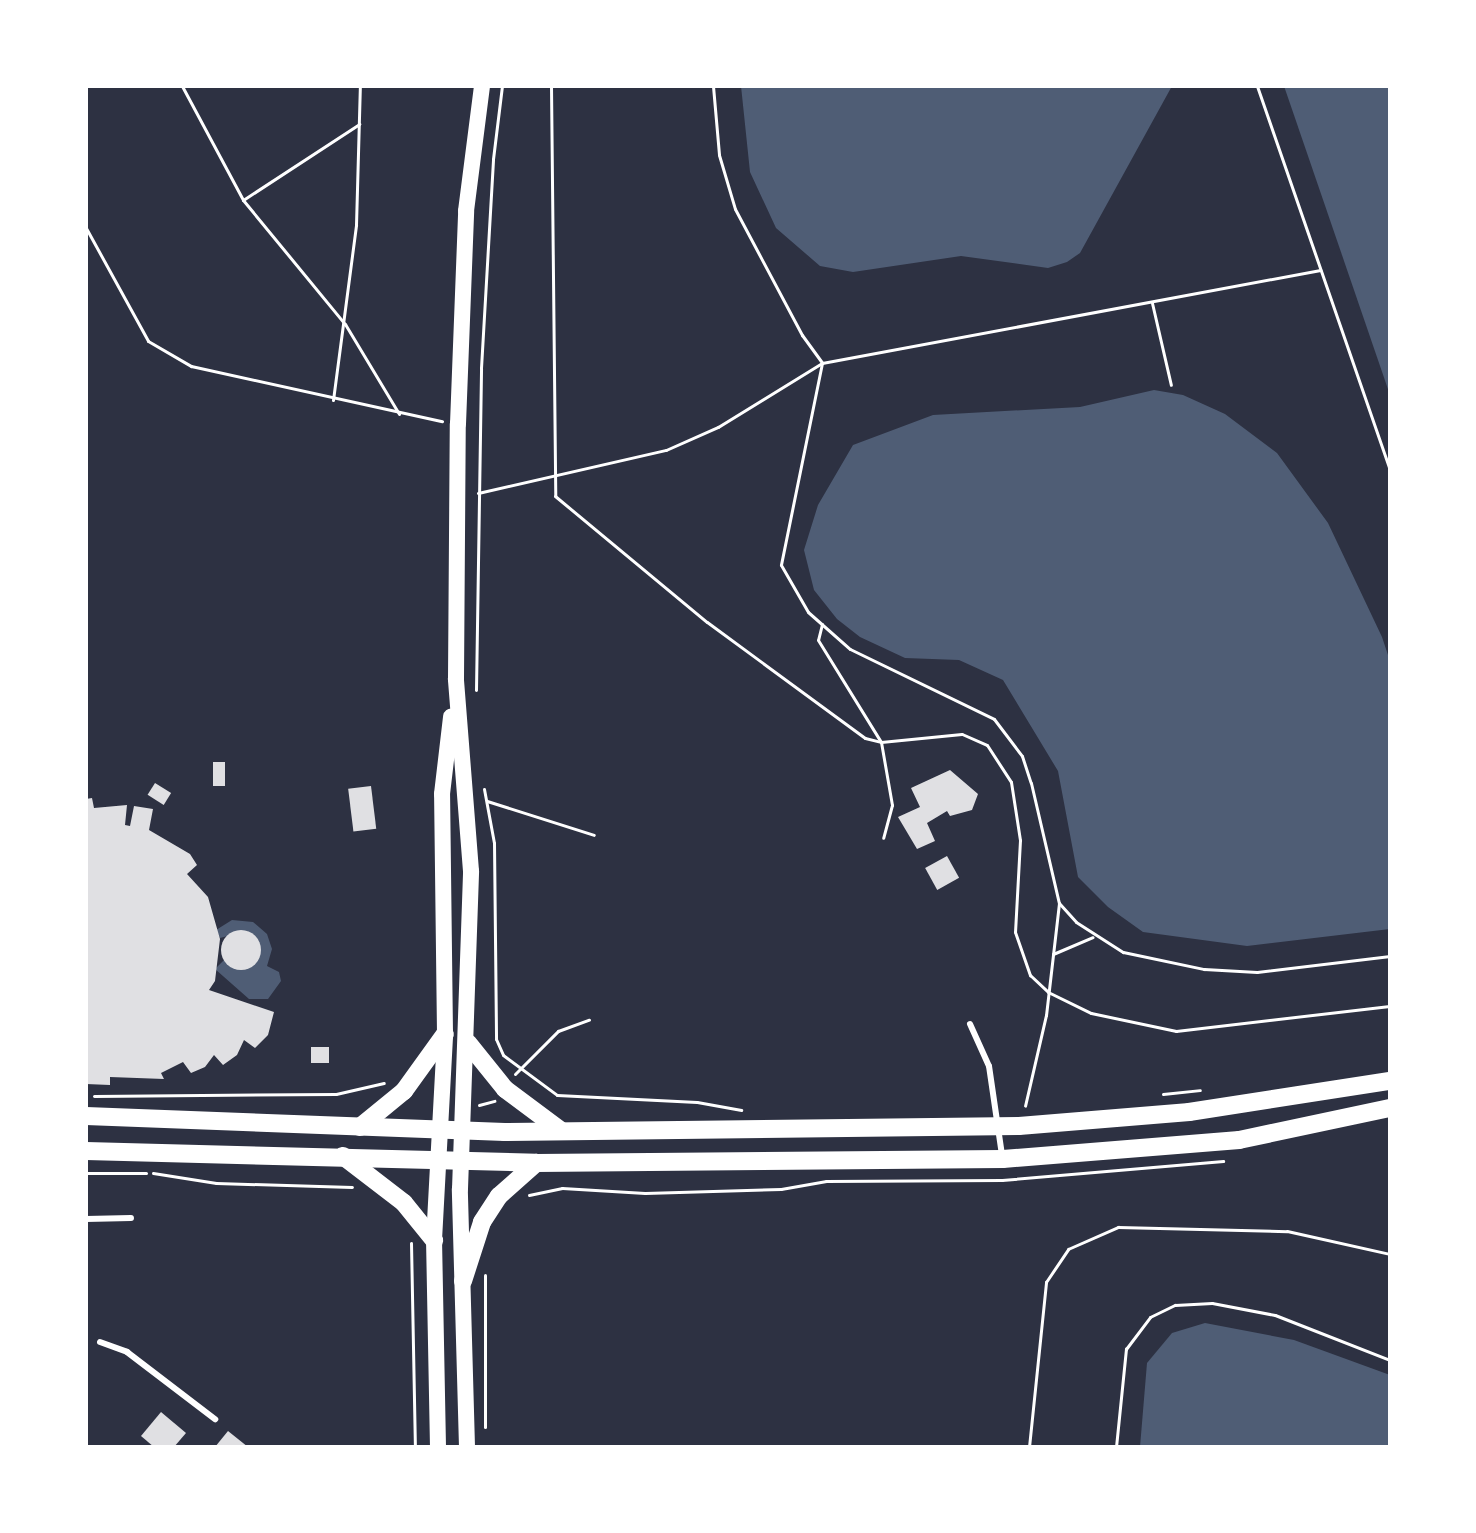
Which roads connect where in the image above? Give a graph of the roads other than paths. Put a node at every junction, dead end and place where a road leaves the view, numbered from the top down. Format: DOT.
graph roads {
  1 [pos="482,86"];
  2 [pos="456,679"];
  3 [pos="970,1024"];
  4 [pos="445,1034"];
  5 [pos="468,1043"];
  6 [pos="1390,1081"];
  7 [pos="1390,1108"];
  8 [pos="86,1116"];
  9 [pos="998,1117"];
  10 [pos="360,1127"];
  11 [pos="442,1130"];
  12 [pos="560,1130"];
  13 [pos="466,1131"];
  14 [pos="86,1151"];
  15 [pos="343,1156"];
  16 [pos="440,1158"];
  17 [pos="1003,1159"];
  18 [pos="464,1160"];
  19 [pos="536,1163"];
  20 [pos="131,1218"];
  21 [pos="86,1219"];
  22 [pos="434,1240"];
  23 [pos="463,1281"];
  24 [pos="100,1342"];
  25 [pos="215,1419"];
  26 [pos="438,1447"];
  27 [pos="467,1447"];
  1 -- 2 [label="main road"];
  2 -- 4 [label="main road"];
  2 -- 5 [label="main road"];
  3 -- 9 [label="lane"];
  4 -- 10 [label="main road"];
  4 -- 11 [label="main road"];
  5 -- 12 [label="main road"];
  5 -- 13 [label="main road"];
  6 -- 9 [label="main road"];
  7 -- 17 [label="main road"];
  8 -- 10 [label="main road"];
  9 -- 12 [label="main road"];
  9 -- 17 [label="lane"];
  10 -- 11 [label="main road"];
  11 -- 13 [label="main road"];
  11 -- 16 [label="main road"];
  12 -- 13 [label="main road"];
  13 -- 18 [label="main road"];
  14 -- 15 [label="main road"];
  15 -- 16 [label="main road"];
  15 -- 22 [label="main road"];
  16 -- 18 [label="main road"];
  16 -- 22 [label="main road"];
  17 -- 19 [label="main road"];
  18 -- 19 [label="main road"];
  18 -- 23 [label="main road"];
  19 -- 23 [label="main road"];
  20 -- 21 [label="lane"];
  22 -- 26 [label="main road"];
  23 -- 27 [label="main road"];
  24 -- 25 [label="lane"];
}
